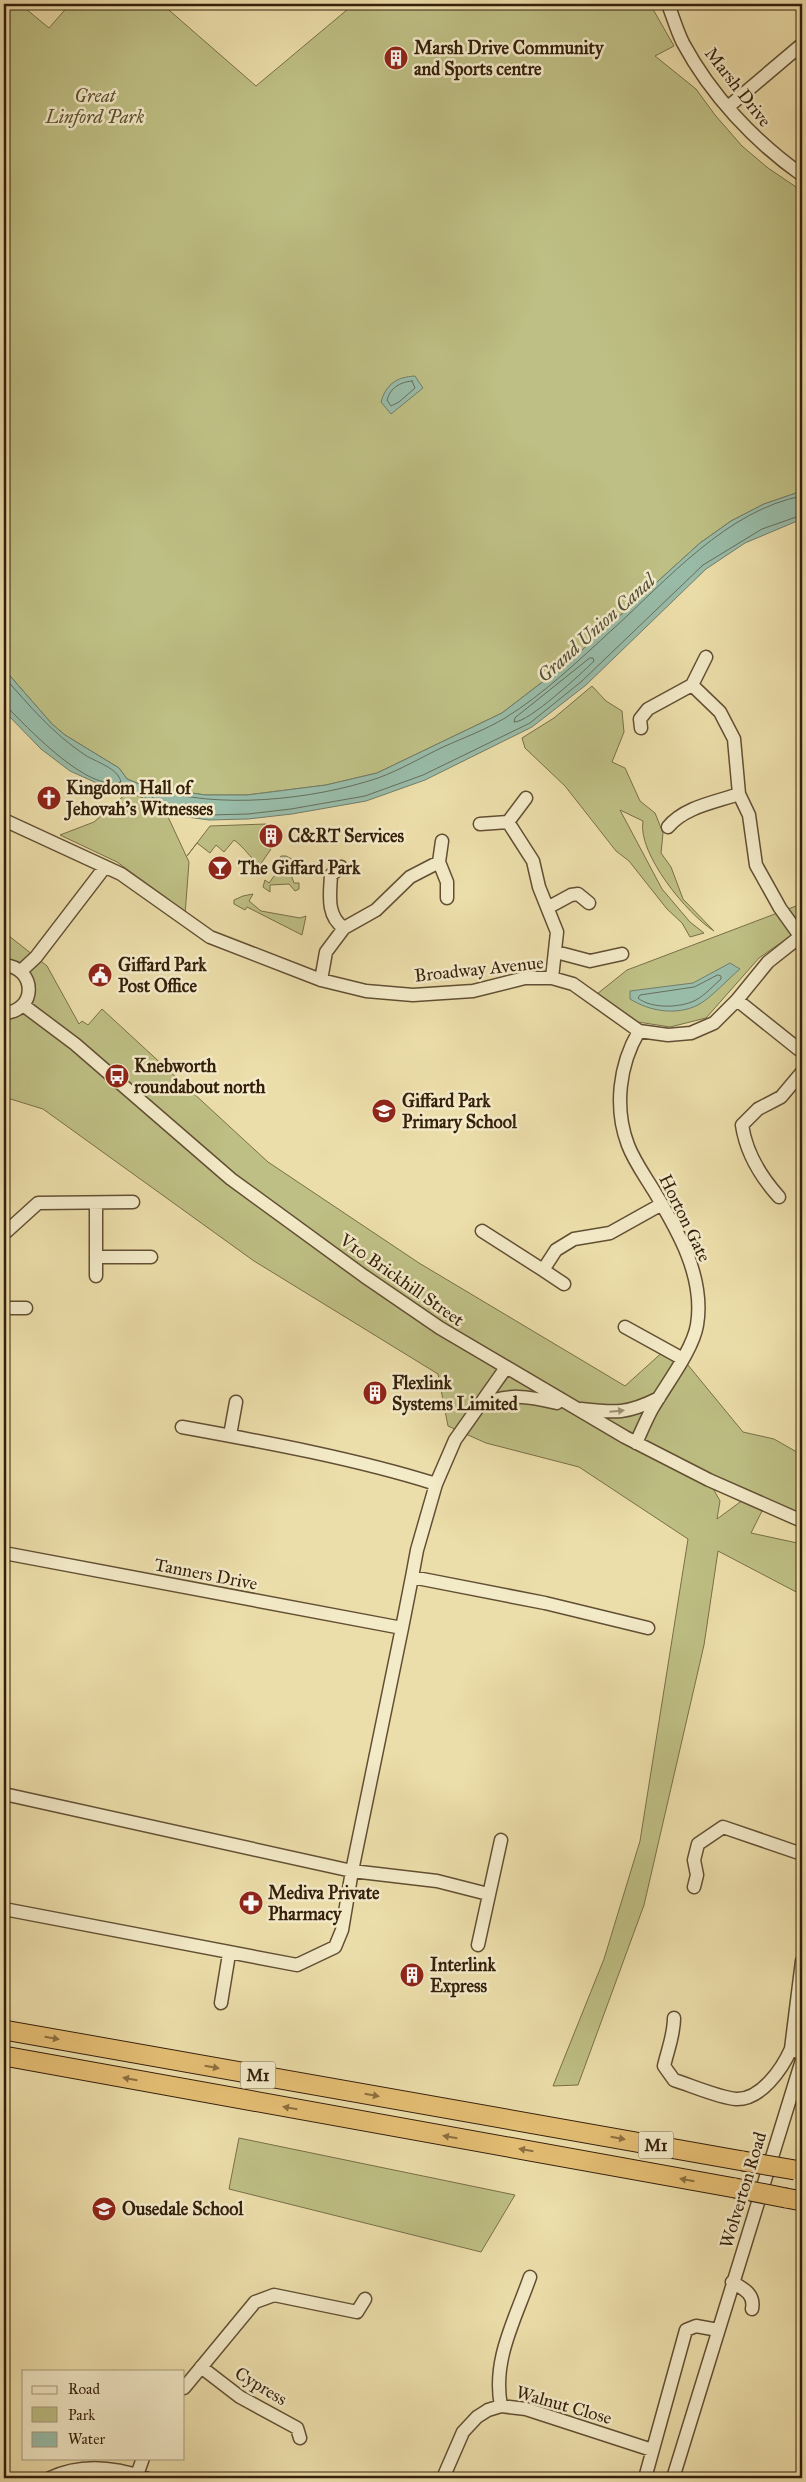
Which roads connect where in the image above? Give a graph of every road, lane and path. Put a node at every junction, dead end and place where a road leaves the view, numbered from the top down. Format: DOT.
graph roads {
  1 [pos="668,4"];
  2 [pos="800,46"];
  3 [pos="728,107"];
  4 [pos="802,175"];
  5 [pos="706,657"];
  6 [pos="692,685"];
  7 [pos="641,728"];
  8 [pos="740,794"];
  9 [pos="526,798"];
  10 [pos="4,820"];
  11 [pos="508,822"];
  12 [pos="480,824"];
  13 [pos="668,827"];
  14 [pos="442,841"];
  15 [pos="439,862"];
  16 [pos="105,867"];
  17 [pos="340,867"];
  18 [pos="447,898"];
  19 [pos="589,903"];
  20 [pos="549,907"];
  21 [pos="344,928"];
  22 [pos="801,935"];
  23 [pos="556,952"];
  24 [pos="622,954"];
  25 [pos="4,965"];
  26 [pos="21,971"];
  27 [pos="552,978"];
  28 [pos="321,980"];
  29 [pos="737,1000"];
  30 [pos="23,1005"];
  31 [pos="4,1013"];
  32 [pos="639,1032"];
  33 [pos="802,1052"];
  34 [pos="802,1072"];
  35 [pos="779,1197"];
  36 [pos="133,1202"];
  37 [pos="96,1203"];
  38 [pos="662,1204"];
  39 [pos="482,1231"];
  40 [pos="5,1232"];
  41 [pos="151,1256"];
  42 [pos="96,1257"];
  43 [pos="544,1270"];
  44 [pos="96,1276"];
  45 [pos="564,1284"];
  46 [pos="4,1308"];
  47 [pos="26,1308"];
  48 [pos="625,1327"];
  49 [pos="683,1359"];
  50 [pos="505,1368"];
  51 [pos="659,1398"];
  52 [pos="236,1402"];
  53 [pos="480,1405"];
  54 [pos="571,1407"];
  55 [pos="182,1427"];
  56 [pos="230,1435"];
  57 [pos="636,1443"];
  58 [pos="436,1484"];
  59 [pos="802,1521"];
  60 [pos="4,1553"];
  61 [pos="412,1577"];
  62 [pos="402,1628"];
  63 [pos="648,1628"];
  64 [pos="4,1794"];
  65 [pos="501,1840"];
  66 [pos="802,1854"];
  67 [pos="352,1871"];
  68 [pos="694,1887"];
  69 [pos="488,1894"];
  70 [pos="4,1908"];
  71 [pos="478,1946"];
  72 [pos="229,1954"];
  73 [pos="802,1961"];
  74 [pos="220,2003"];
  75 [pos="674,2018"];
  76 [pos="4,2030"];
  77 [pos="796,2051"];
  78 [pos="4,2056"];
  79 [pos="802,2060"];
  80 [pos="799,2171"];
  81 [pos="794,2199"];
  82 [pos="530,2277"];
  83 [pos="732,2282"];
  84 [pos="365,2299"];
  85 [pos="752,2309"];
  86 [pos="718,2330"];
  87 [pos="200,2367"];
  88 [pos="185,2387"];
  89 [pos="501,2406"];
  90 [pos="300,2438"];
  91 [pos="652,2450"];
  92 [pos="142,2460"];
  93 [pos="141,2477"];
  94 [pos="50,2478"];
  95 [pos="443,2478"];
  96 [pos="645,2478"];
  97 [pos="673,2478"];
  1 -- 3 [label="street, Marsh Drive"];
  2 -- 3 [label="street"];
  3 -- 4 [label="street, Marsh Drive"];
  5 -- 6 [label="street"];
  6 -- 7 [label="street"];
  6 -- 8 [label="street"];
  8 -- 13 [label="street"];
  8 -- 22 [label="street"];
  9 -- 11 [label="street"];
  10 -- 16 [label="street, Broadway Avenue"];
  11 -- 12 [label="street"];
  11 -- 20 [label="street"];
  14 -- 15 [label="street"];
  15 -- 18 [label="street"];
  15 -- 21 [label="street"];
  16 -- 26 [label="street"];
  16 -- 28 [label="street, Broadway Avenue"];
  17 -- 21 [label="street"];
  19 -- 20 [label="street"];
  20 -- 23 [label="street"];
  21 -- 28 [label="street"];
  22 -- 29 [label="street, Broadway Avenue"];
  23 -- 24 [label="street"];
  23 -- 27 [label="street"];
  25 -- 26 [label="street"];
  26 -- 30 [label="street"];
  27 -- 28 [label="street, Broadway Avenue"];
  27 -- 32 [label="street, Broadway Avenue"];
  29 -- 32 [label="street, Broadway Avenue"];
  29 -- 33 [label="street"];
  30 -- 31 [label="street"];
  30 -- 50 [label="street, V10 Brickhill Street"];
  32 -- 38 [label="street, Horton Gate"];
  34 -- 35 [label="street"];
  36 -- 37 [label="street"];
  37 -- 40 [label="street"];
  37 -- 42 [label="street"];
  38 -- 43 [label="street"];
  38 -- 49 [label="street, Horton Gate"];
  39 -- 43 [label="street"];
  41 -- 42 [label="street"];
  42 -- 44 [label="street"];
  43 -- 45 [label="street"];
  46 -- 47 [label="street"];
  48 -- 49 [label="street"];
  49 -- 51 [label="street, Horton Gate"];
  50 -- 53 [label="street"];
  50 -- 54 [label="street, V10 Brickhill Street"];
  54 -- 51 [label="street, one-way"];
  51 -- 57 [label="street, Horton Gate"];
  52 -- 56 [label="street"];
  53 -- 54 [label="street"];
  53 -- 58 [label="street"];
  54 -- 57 [label="street, V10 Brickhill Street"];
  55 -- 56 [label="street"];
  56 -- 58 [label="street"];
  57 -- 59 [label="street, V10 Brickhill Street"];
  58 -- 61 [label="street"];
  60 -- 62 [label="street, Tanners Drive"];
  61 -- 62 [label="street"];
  61 -- 63 [label="street"];
  62 -- 67 [label="street"];
  64 -- 67 [label="street"];
  65 -- 69 [label="street"];
  66 -- 68 [label="street"];
  67 -- 69 [label="street"];
  67 -- 72 [label="street"];
  69 -- 71 [label="street"];
  70 -- 72 [label="street"];
  72 -- 74 [label="street"];
  73 -- 77 [label="street"];
  75 -- 77 [label="street"];
  76 -- 80 [label="highway, M1, one-way, bridge"];
  81 -- 78 [label="highway, M1, one-way, bridge"];
  79 -- 83 [label="street, Wolverton Road"];
  82 -- 89 [label="street"];
  83 -- 85 [label="street"];
  83 -- 86 [label="street, Wolverton Road"];
  84 -- 87 [label="street"];
  86 -- 91 [label="street"];
  86 -- 97 [label="street, Wolverton Road"];
  87 -- 88 [label="street"];
  87 -- 90 [label="street, Cypress"];
  89 -- 91 [label="street, Walnut Close"];
  89 -- 95 [label="street, Walnut Close"];
  91 -- 96 [label="street"];
  92 -- 93 [label="street"];
  93 -- 94 [label="street"];
}
